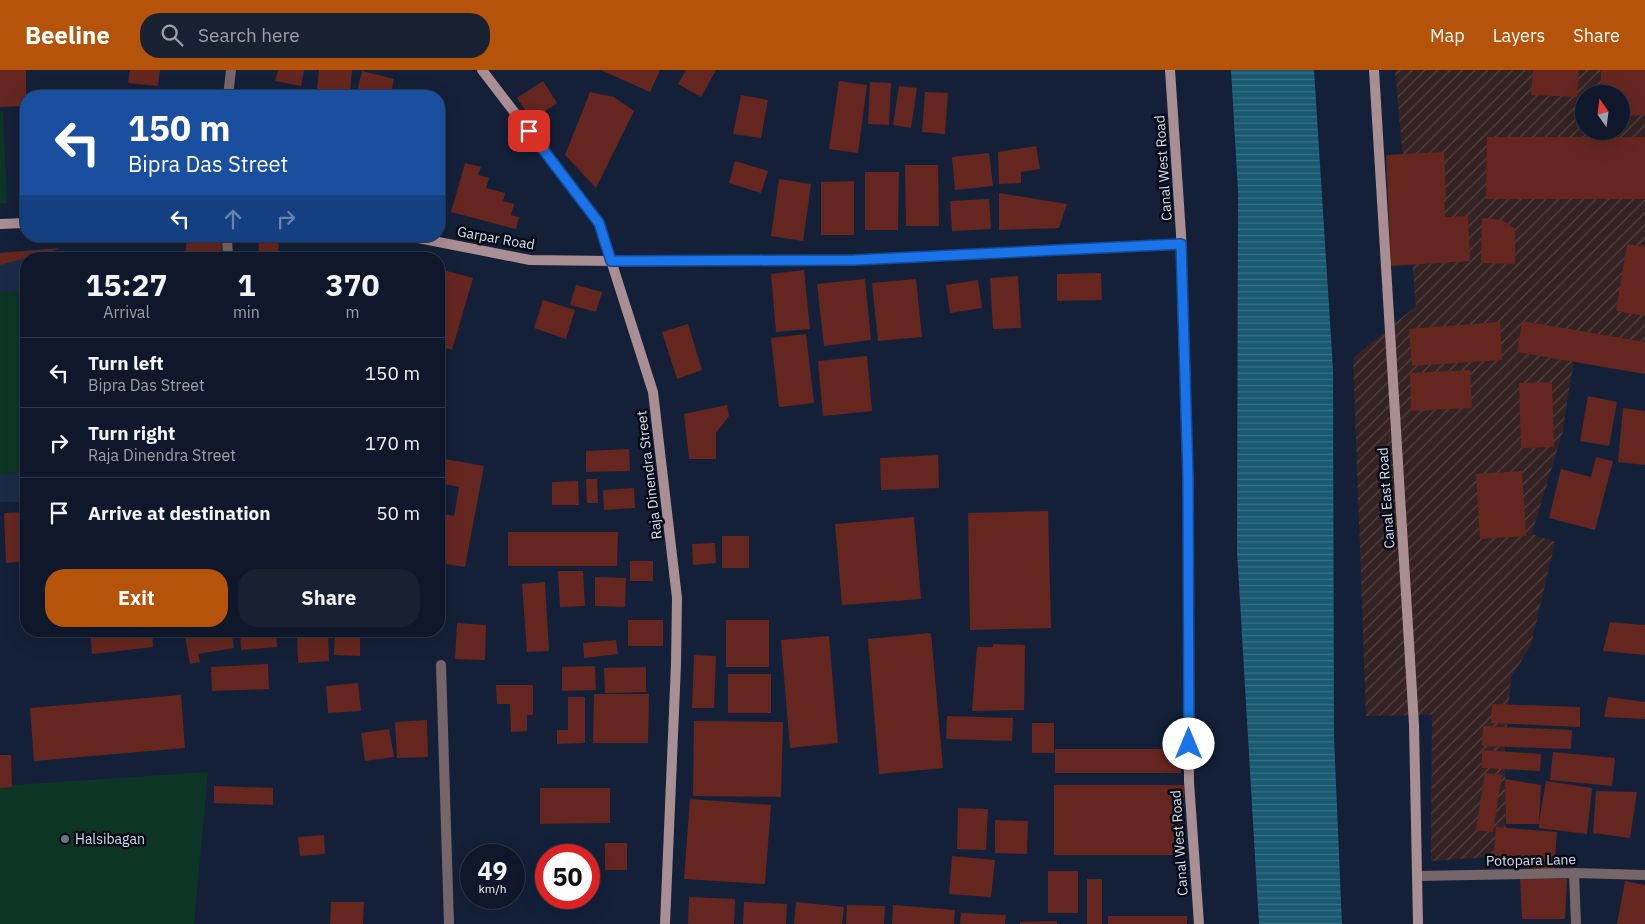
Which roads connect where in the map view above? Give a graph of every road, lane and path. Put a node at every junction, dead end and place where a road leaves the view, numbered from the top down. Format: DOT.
graph roads {
  1 [pos="231,70"];
  2 [pos="482,70"];
  3 [pos="1170,70"];
  4 [pos="1374,70"];
  5 [pos="229,90"];
  6 [pos="20,223"];
  7 [pos="0,224"];
  8 [pos="438,242"];
  9 [pos="1181,244"];
  10 [pos="611,261"];
  11 [pos="441,665"];
  12 [pos="1574,872"];
  13 [pos="1645,875"];
  14 [pos="1417,876"];
  15 [pos="449,924"];
  16 [pos="665,924"];
  17 [pos="1199,924"];
  18 [pos="1418,924"];
  19 [pos="1576,924"];
  1 -- 5 [label="street"];
  2 -- 10 [label="main road, Raja Dinendra Street"];
  3 -- 9 [label="main road, Canal West Road"];
  4 -- 14 [label="main road, Canal East Road"];
  6 -- 7 [label="main road"];
  8 -- 10 [label="main road, Garpar Road"];
  9 -- 10 [label="main road, Garpar Road"];
  9 -- 17 [label="main road, Canal West Road"];
  10 -- 16 [label="main road, Raja Dinendra Street"];
  11 -- 15 [label="street"];
  12 -- 13 [label="street, Potopara Lane"];
  12 -- 14 [label="street, Potopara Lane"];
  12 -- 19 [label="street"];
  14 -- 18 [label="main road, Canal East Road"];
}
